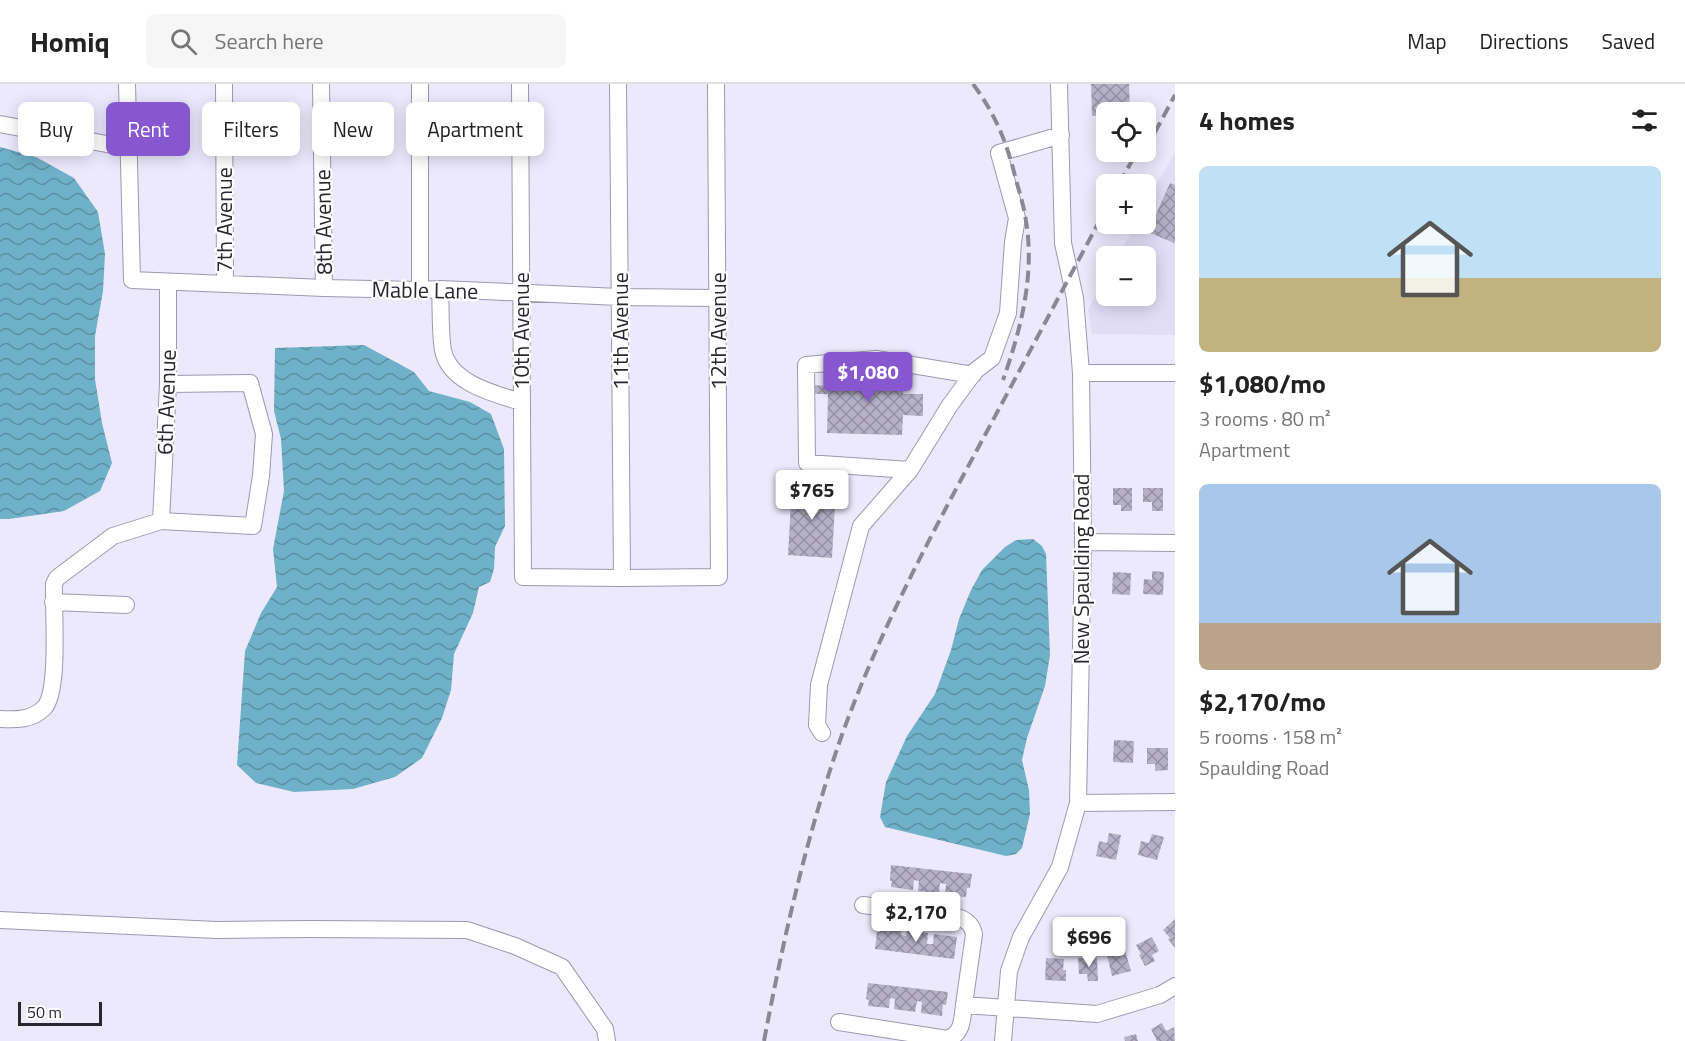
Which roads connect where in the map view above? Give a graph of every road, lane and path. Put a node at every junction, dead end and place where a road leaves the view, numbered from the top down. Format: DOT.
graph roads {
  1 [pos="127,84"];
  2 [pos="224,84"];
  3 [pos="321,84"];
  4 [pos="420,84"];
  5 [pos="520,84"];
  6 [pos="618,84"];
  7 [pos="716,84"];
  8 [pos="1059,84"];
  9 [pos="127,102"];
  10 [pos="0,124"];
  11 [pos="1061,135"];
  12 [pos="106,144"];
  13 [pos="128,156"];
  14 [pos="168,282"];
  15 [pos="225,284"];
  16 [pos="324,288"];
  17 [pos="440,289"];
  18 [pos="420,290"];
  19 [pos="522,293"];
  20 [pos="620,297"];
  21 [pos="717,298"];
  22 [pos="1175,373"];
  23 [pos="1081,374"];
  24 [pos="973,375"];
  25 [pos="168,384"];
  26 [pos="522,402"];
  27 [pos="910,470"];
  28 [pos="161,521"];
  29 [pos="1083,542"];
  30 [pos="1175,543"];
  31 [pos="622,579"];
  32 [pos="53,602"];
  33 [pos="126,605"];
  34 [pos="0,719"];
  35 [pos="822,733"];
  36 [pos="1175,802"];
  37 [pos="1078,803"];
  38 [pos="863,905"];
  39 [pos="0,920"];
  40 [pos="1175,986"];
  41 [pos="964,1005"];
  42 [pos="1006,1008"];
  43 [pos="839,1022"];
  44 [pos="608,1041"];
  45 [pos="1003,1041"];
  1 -- 9 [label="street"];
  2 -- 15 [label="street, 7th Avenue"];
  3 -- 16 [label="street, 8th Avenue"];
  4 -- 18 [label="street"];
  5 -- 19 [label="street, 10th Avenue"];
  6 -- 20 [label="street, 11th Avenue"];
  7 -- 21 [label="street, 12th Avenue"];
  8 -- 11 [label="street, New Spaulding Road"];
  10 -- 12 [label="street"];
  11 -- 23 [label="street, New Spaulding Road"];
  11 -- 24 [label="street"];
  13 -- 14 [label="street, Mable Lane"];
  14 -- 15 [label="street, Mable Lane"];
  14 -- 25 [label="street, 6th Avenue"];
  15 -- 16 [label="street, Mable Lane"];
  16 -- 18 [label="street, Mable Lane"];
  17 -- 18 [label="street, Mable Lane"];
  17 -- 19 [label="street, Mable Lane"];
  17 -- 26 [label="street"];
  19 -- 20 [label="street, Mable Lane"];
  19 -- 26 [label="street, 10th Avenue"];
  20 -- 21 [label="street, Mable Lane"];
  20 -- 31 [label="street, 11th Avenue"];
  21 -- 31 [label="street, 12th Avenue"];
  22 -- 23 [label="street"];
  23 -- 29 [label="street, New Spaulding Road"];
  24 -- 27 [label="street"];
  24 -- 27 [label="street"];
  25 -- 28 [label="street, 6th Avenue"];
  25 -- 28 [label="street"];
  26 -- 31 [label="street, 10th Avenue"];
  27 -- 35 [label="street"];
  28 -- 32 [label="street"];
  29 -- 30 [label="street"];
  29 -- 37 [label="street, New Spaulding Road"];
  32 -- 33 [label="street"];
  32 -- 34 [label="street"];
  36 -- 37 [label="street"];
  37 -- 42 [label="street, New Spaulding Road"];
  38 -- 41 [label="street"];
  39 -- 44 [label="street"];
  40 -- 42 [label="street"];
  41 -- 42 [label="street"];
  41 -- 43 [label="street"];
  42 -- 45 [label="street, New Spaulding Road"];
}
